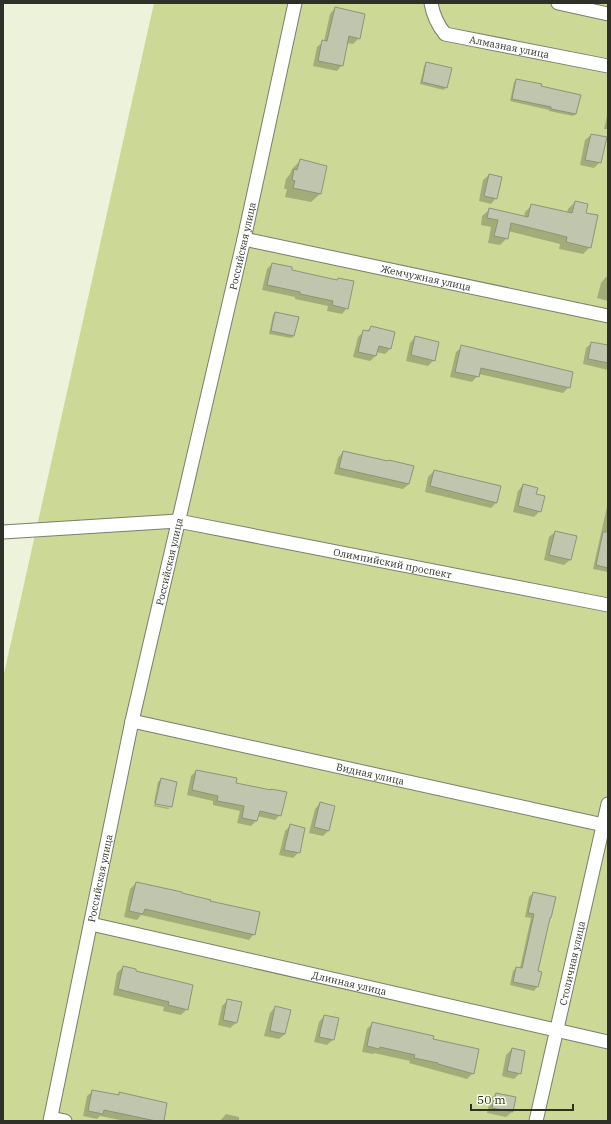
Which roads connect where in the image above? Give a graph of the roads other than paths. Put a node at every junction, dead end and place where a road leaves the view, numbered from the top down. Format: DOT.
graph roads {
  1 [pos="295,3"];
  2 [pos="431,3"];
  3 [pos="558,3"];
  4 [pos="608,14"];
  5 [pos="608,66"];
  6 [pos="244,239"];
  7 [pos="608,316"];
  8 [pos="178,521"];
  9 [pos="3,532"];
  10 [pos="608,605"];
  11 [pos="132,721"];
  12 [pos="608,804"];
  13 [pos="606,826"];
  14 [pos="91,924"];
  15 [pos="557,1031"];
  16 [pos="608,1042"];
  17 [pos="51,1119"];
  18 [pos="65,1121"];
  19 [pos="536,1121"];
  1 -- 6 [label="street, Российская улица"];
  2 -- 5 [label="street, Алмазная улица"];
  3 -- 4 [label="street"];
  6 -- 7 [label="street, Жемчужная улица"];
  6 -- 8 [label="street, Российская улица"];
  8 -- 9 [label="street, Олимпийский проспект"];
  8 -- 10 [label="street, Олимпийский проспект"];
  8 -- 11 [label="street, Российская улица"];
  11 -- 13 [label="street, Видная улица"];
  11 -- 14 [label="street, Российская улица"];
  12 -- 13 [label="street, Столичная улица"];
  13 -- 15 [label="street, Столичная улица"];
  14 -- 15 [label="street, Длинная улица"];
  14 -- 17 [label="street, Российская улица"];
  15 -- 16 [label="street, Длинная улица"];
  15 -- 19 [label="street, Столичная улица"];
  17 -- 18 [label="street"];
}
